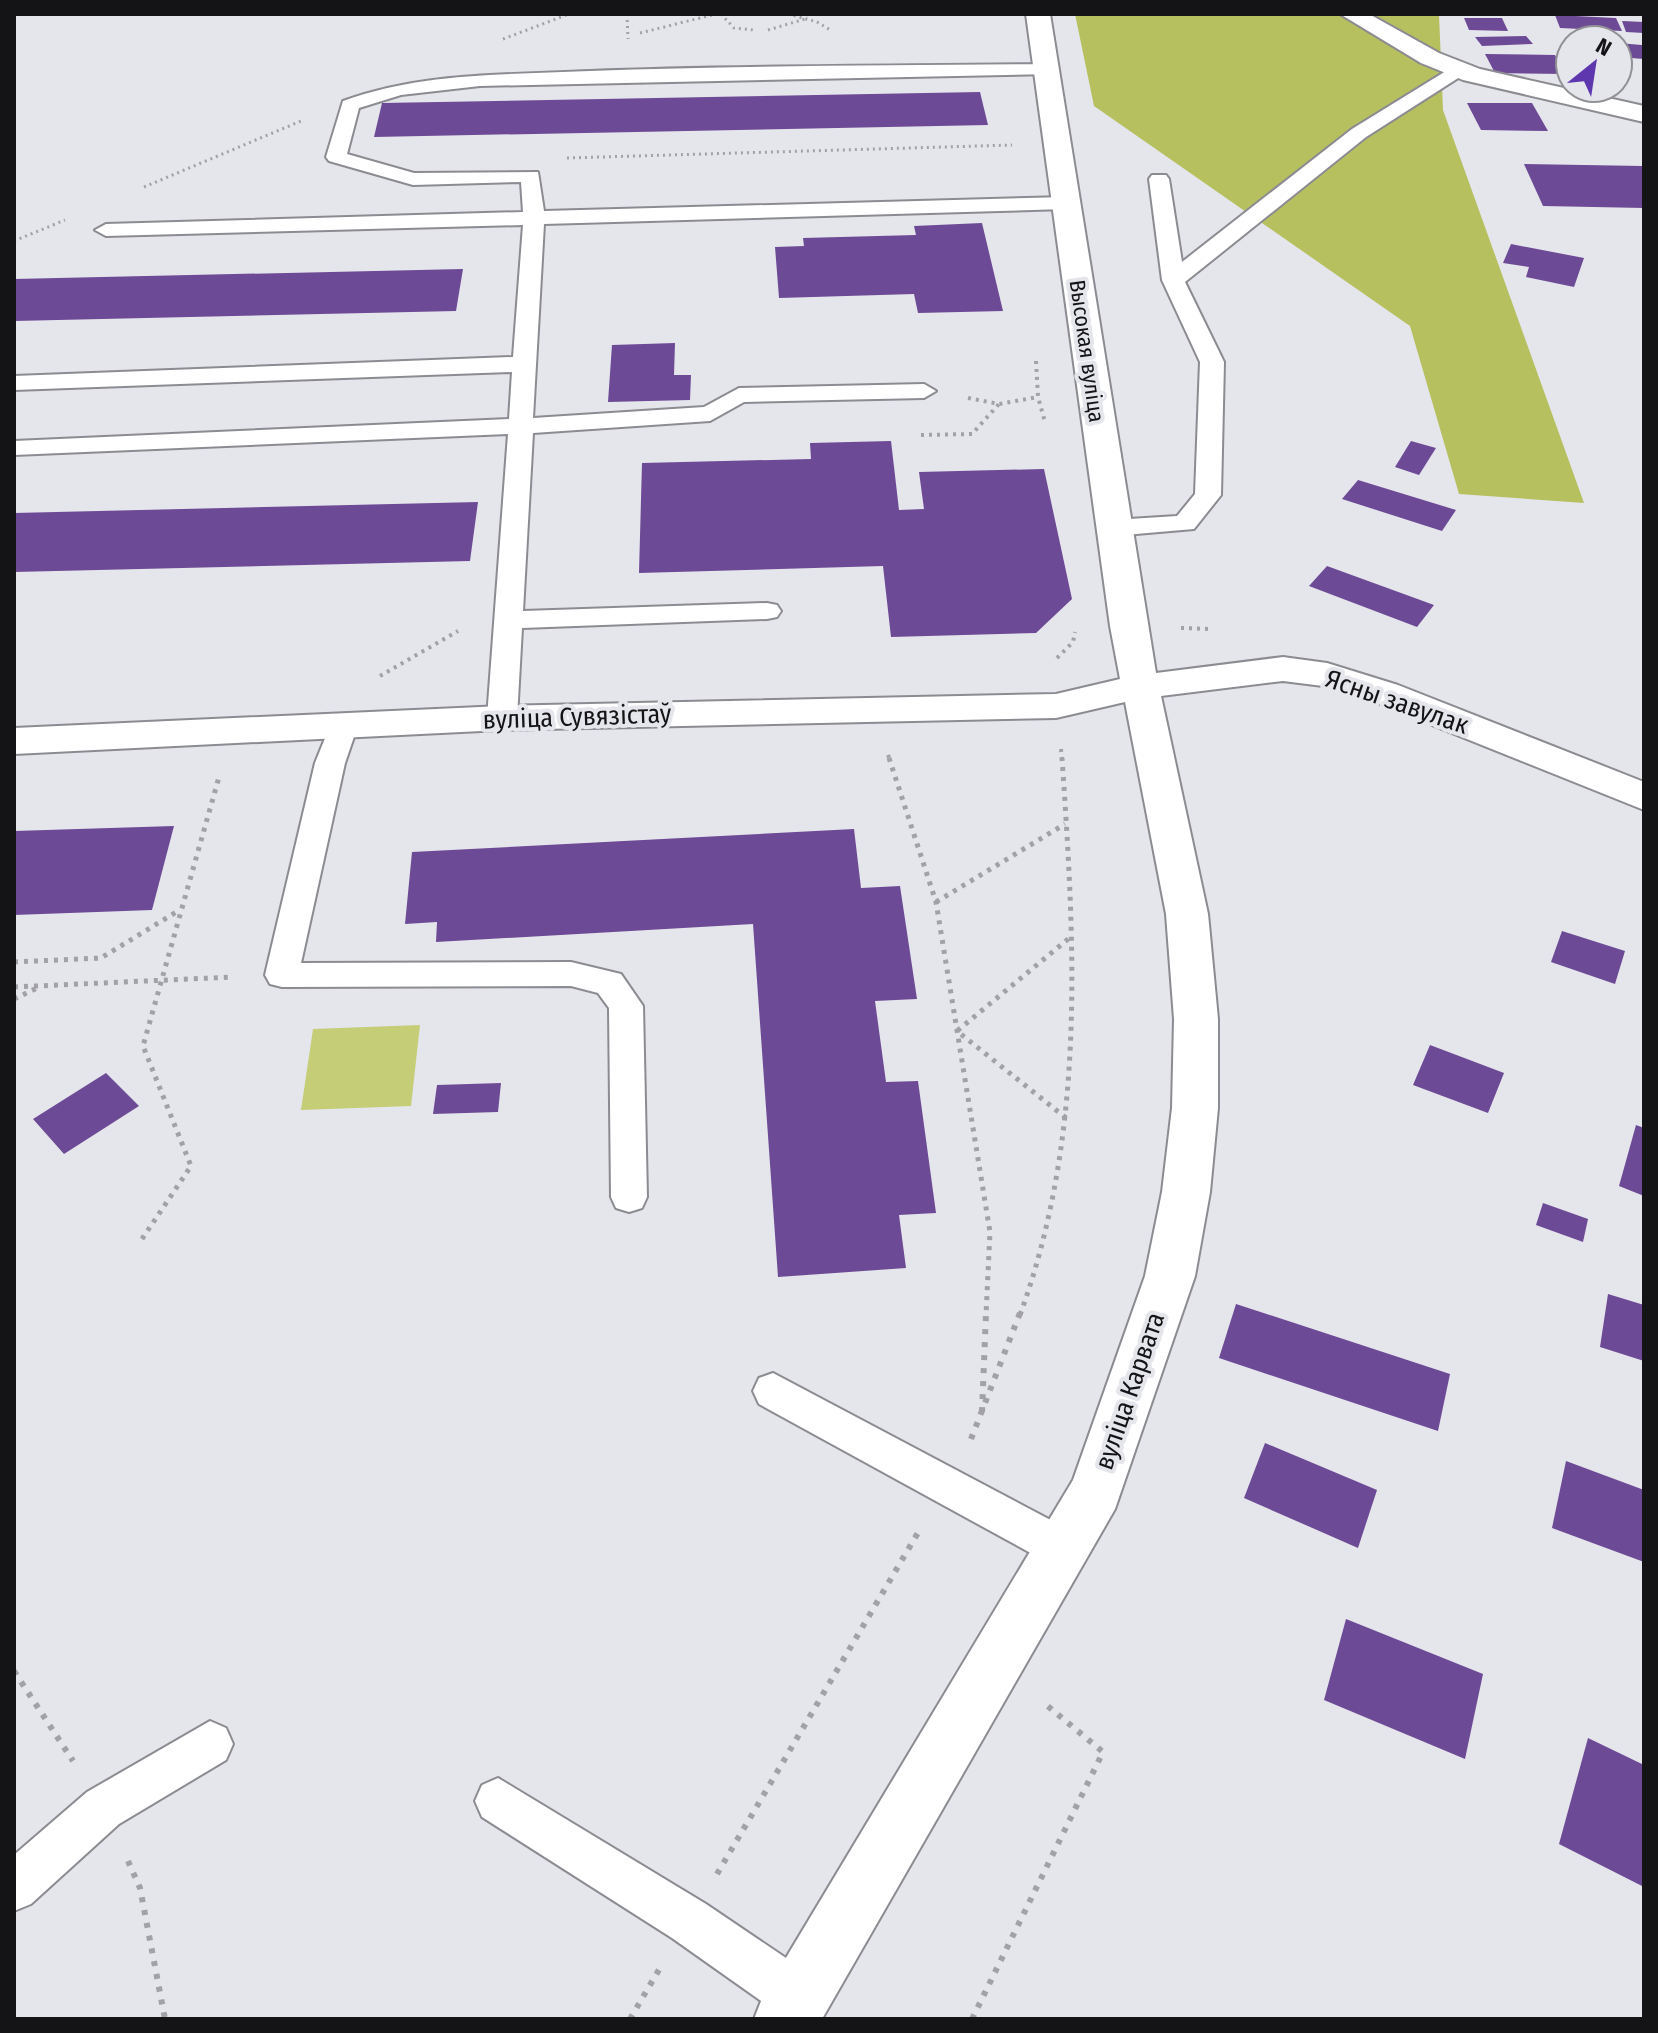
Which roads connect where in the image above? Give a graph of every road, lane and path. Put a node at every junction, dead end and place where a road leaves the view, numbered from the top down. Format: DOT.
graph roads {
  1 [pos="569,14"];
  2 [pos="719,14"];
  3 [pos="807,14"];
  4 [pos="1038,14"];
  5 [pos="1352,14"];
  6 [pos="628,36"];
  7 [pos="502,39"];
  8 [pos="1459,69"];
  9 [pos="1047,70"];
  10 [pos="1641,110"];
  11 [pos="309,118"];
  12 [pos="1053,144"];
  13 [pos="565,158"];
  14 [pos="1159,179"];
  15 [pos="142,188"];
  16 [pos="1066,203"];
  17 [pos="71,218"];
  18 [pos="534,219"];
  19 [pos="106,230"];
  20 [pos="14,241"];
  21 [pos="1173,280"];
  22 [pos="524,364"];
  23 [pos="14,383"];
  24 [pos="924,391"];
  25 [pos="1038,397"];
  26 [pos="521,426"];
  27 [pos="14,448"];
  28 [pos="1113,528"];
  29 [pos="767,611"];
  30 [pos="509,620"];
  31 [pos="467,626"];
  32 [pos="378,677"];
  33 [pos="1139,687"];
  34 [pos="502,718"];
  35 [pos="342,728"];
  36 [pos="1060,740"];
  37 [pos="14,741"];
  38 [pos="885,746"];
  39 [pos="219,776"];
  40 [pos="1644,797"];
  41 [pos="1065,824"];
  42 [pos="936,902"];
  43 [pos="178,911"];
  44 [pos="1074,934"];
  45 [pos="14,962"];
  46 [pos="282,975"];
  47 [pos="160,980"];
  48 [pos="41,986"];
  49 [pos="14,987"];
  50 [pos="14,999"];
  51 [pos="957,1031"];
  52 [pos="1067,1118"];
  53 [pos="629,1197"];
  54 [pos="142,1239"];
  55 [pos="773,1391"];
  56 [pos="982,1418"];
  57 [pos="946,1483"];
  58 [pos="1062,1548"];
  59 [pos="996,1663"];
  60 [pos="210,1744"];
  61 [pos="498,1801"];
  62 [pos="14,1887"];
  63 [pos="689,1921"];
  64 [pos="793,2008"];
  65 [pos="630,2019"];
  66 [pos="972,2019"];
  1 -- 7 [label="path"];
  2 -- 3 [label="path"];
  2 -- 6 [label="path"];
  4 -- 9 [label="street, Высокая вуліца"];
  5 -- 8 [label="street"];
  8 -- 10 [label="street"];
  8 -- 21 [label="lane"];
  9 -- 12 [label="street, Высокая вуліца"];
  9 -- 18 [label="lane"];
  11 -- 15 [label="path"];
  12 -- 13 [label="path"];
  12 -- 16 [label="street, Высокая вуліца"];
  14 -- 21 [label="lane"];
  16 -- 18 [label="lane"];
  16 -- 28 [label="street, Высокая вуліца"];
  17 -- 20 [label="path"];
  18 -- 19 [label="lane"];
  18 -- 22 [label="lane"];
  21 -- 28 [label="lane"];
  22 -- 23 [label="lane"];
  22 -- 26 [label="lane"];
  24 -- 25 [label="path"];
  24 -- 26 [label="lane"];
  26 -- 27 [label="lane"];
  26 -- 30 [label="lane"];
  28 -- 33 [label="street, Высокая вуліца"];
  29 -- 30 [label="lane"];
  30 -- 34 [label="lane"];
  31 -- 32 [label="path"];
  33 -- 34 [label="street, вуліца Сувязістаў"];
  33 -- 40 [label="street, Ясны завулак"];
  33 -- 58 [label="street, вуліца Карвата"];
  34 -- 35 [label="street, вуліца Сувязістаў"];
  35 -- 37 [label="street, вуліца Сувязістаў"];
  35 -- 46 [label="lane"];
  36 -- 41 [label="path"];
  38 -- 42 [label="path"];
  39 -- 43 [label="path"];
  41 -- 42 [label="path"];
  41 -- 44 [label="path"];
  42 -- 51 [label="path"];
  43 -- 45 [label="path"];
  43 -- 47 [label="path"];
  44 -- 51 [label="path"];
  44 -- 52 [label="path"];
  46 -- 47 [label="path"];
  46 -- 53 [label="lane"];
  47 -- 48 [label="path"];
  47 -- 54 [label="path"];
  48 -- 49 [label="path"];
  48 -- 50 [label="path"];
  51 -- 52 [label="path"];
  51 -- 56 [label="path"];
  52 -- 56 [label="path"];
  55 -- 57 [label="lane"];
  56 -- 57 [label="path"];
  57 -- 58 [label="lane"];
  57 -- 63 [label="path"];
  58 -- 59 [label="street, вуліца Карвата"];
  59 -- 64 [label="street, вуліца Карвата"];
  59 -- 66 [label="path"];
  60 -- 62 [label="lane"];
  61 -- 63 [label="lane"];
  63 -- 64 [label="lane"];
  63 -- 65 [label="path"];
}
